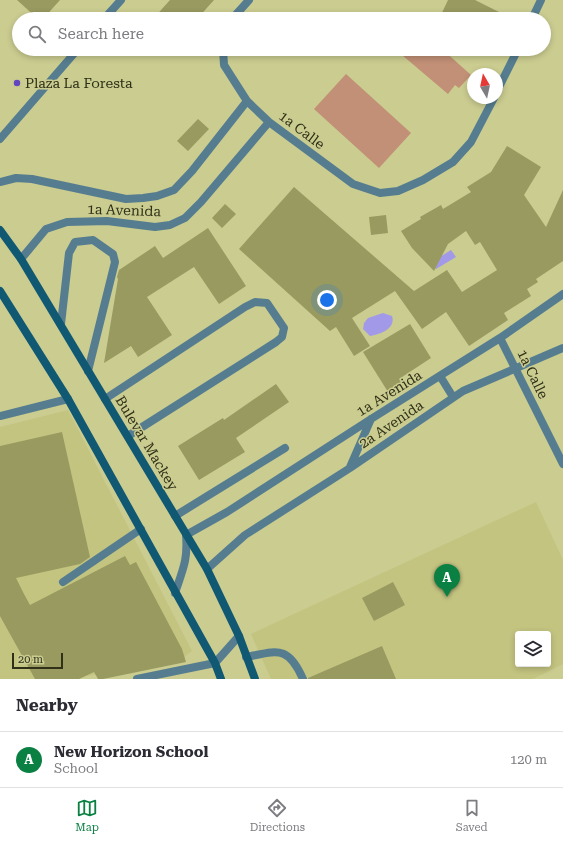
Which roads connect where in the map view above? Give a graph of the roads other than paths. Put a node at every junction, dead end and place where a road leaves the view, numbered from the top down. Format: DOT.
graph roads {
  1 [pos="121,0"];
  2 [pos="249,0"];
  3 [pos="541,0"];
  4 [pos="110,12"];
  5 [pos="238,12"];
  6 [pos="535,12"];
  7 [pos="72,56"];
  8 [pos="223,56"];
  9 [pos="514,56"];
  10 [pos="503,79"];
  11 [pos="247,101"];
  12 [pos="491,104"];
  13 [pos="269,122"];
  14 [pos="0,139"];
  15 [pos="0,182"];
  16 [pos="0,230"];
  17 [pos="21,259"];
  18 [pos="0,291"];
  19 [pos="563,294"];
  20 [pos="60,324"];
  21 [pos="500,338"];
  22 [pos="563,348"];
  23 [pos="516,369"];
  24 [pos="88,371"];
  25 [pos="440,376"];
  26 [pos="453,397"];
  27 [pos="68,399"];
  28 [pos="105,399"];
  29 [pos="0,416"];
  30 [pos="371,419"];
  31 [pos="128,436"];
  32 [pos="285,448"];
  33 [pos="563,464"];
  34 [pos="350,468"];
  35 [pos="175,516"];
  36 [pos="141,529"];
  37 [pos="186,535"];
  38 [pos="207,569"];
  39 [pos="63,582"];
  40 [pos="176,592"];
  41 [pos="239,636"];
  42 [pos="246,657"];
  43 [pos="215,663"];
  44 [pos="137,679"];
  45 [pos="221,679"];
  46 [pos="255,679"];
  47 [pos="303,679"];
  1 -- 4 [label="street"];
  2 -- 5 [label="street"];
  3 -- 6 [label="street"];
  7 -- 14 [label="street"];
  8 -- 11 [label="street, 1a Calle"];
  9 -- 10 [label="street"];
  11 -- 13 [label="street, 1a Calle"];
  11 -- 15 [label="street, 1a Avenida"];
  12 -- 13 [label="street, 1a Calle"];
  13 -- 17 [label="street, 1a Avenida"];
  16 -- 17 [label="main road, Bulevar Mackey"];
  17 -- 20 [label="main road, Bulevar Mackey"];
  18 -- 27 [label="main road"];
  19 -- 21 [label="street, 1a Avenida"];
  20 -- 24 [label="main road, Bulevar Mackey"];
  20 -- 24 [label="street"];
  21 -- 23 [label="street, 1a Calle"];
  21 -- 25 [label="street, 1a Avenida"];
  22 -- 23 [label="street, 2a Avenida"];
  23 -- 26 [label="street, 2a Avenida"];
  23 -- 33 [label="street, 1a Calle"];
  24 -- 28 [label="main road, Bulevar Mackey"];
  25 -- 26 [label="street"];
  25 -- 30 [label="street, 1a Avenida"];
  26 -- 34 [label="street, 2a Avenida"];
  27 -- 29 [label="street"];
  27 -- 36 [label="main road"];
  28 -- 31 [label="main road, Bulevar Mackey"];
  28 -- 31 [label="street"];
  30 -- 34 [label="street"];
  30 -- 37 [label="street, 1a Avenida"];
  31 -- 35 [label="main road, Bulevar Mackey"];
  32 -- 35 [label="street"];
  34 -- 38 [label="street, 2a Avenida"];
  35 -- 37 [label="main road, Bulevar Mackey"];
  36 -- 39 [label="street"];
  36 -- 40 [label="main road"];
  37 -- 38 [label="main road, Bulevar Mackey"];
  37 -- 40 [label="street"];
  38 -- 41 [label="main road, Bulevar Mackey"];
  40 -- 43 [label="main road"];
  41 -- 42 [label="main road, Bulevar Mackey"];
  41 -- 43 [label="street"];
  42 -- 46 [label="main road, Bulevar Mackey"];
  42 -- 47 [label="street"];
  43 -- 44 [label="street"];
  43 -- 45 [label="main road"];
}
